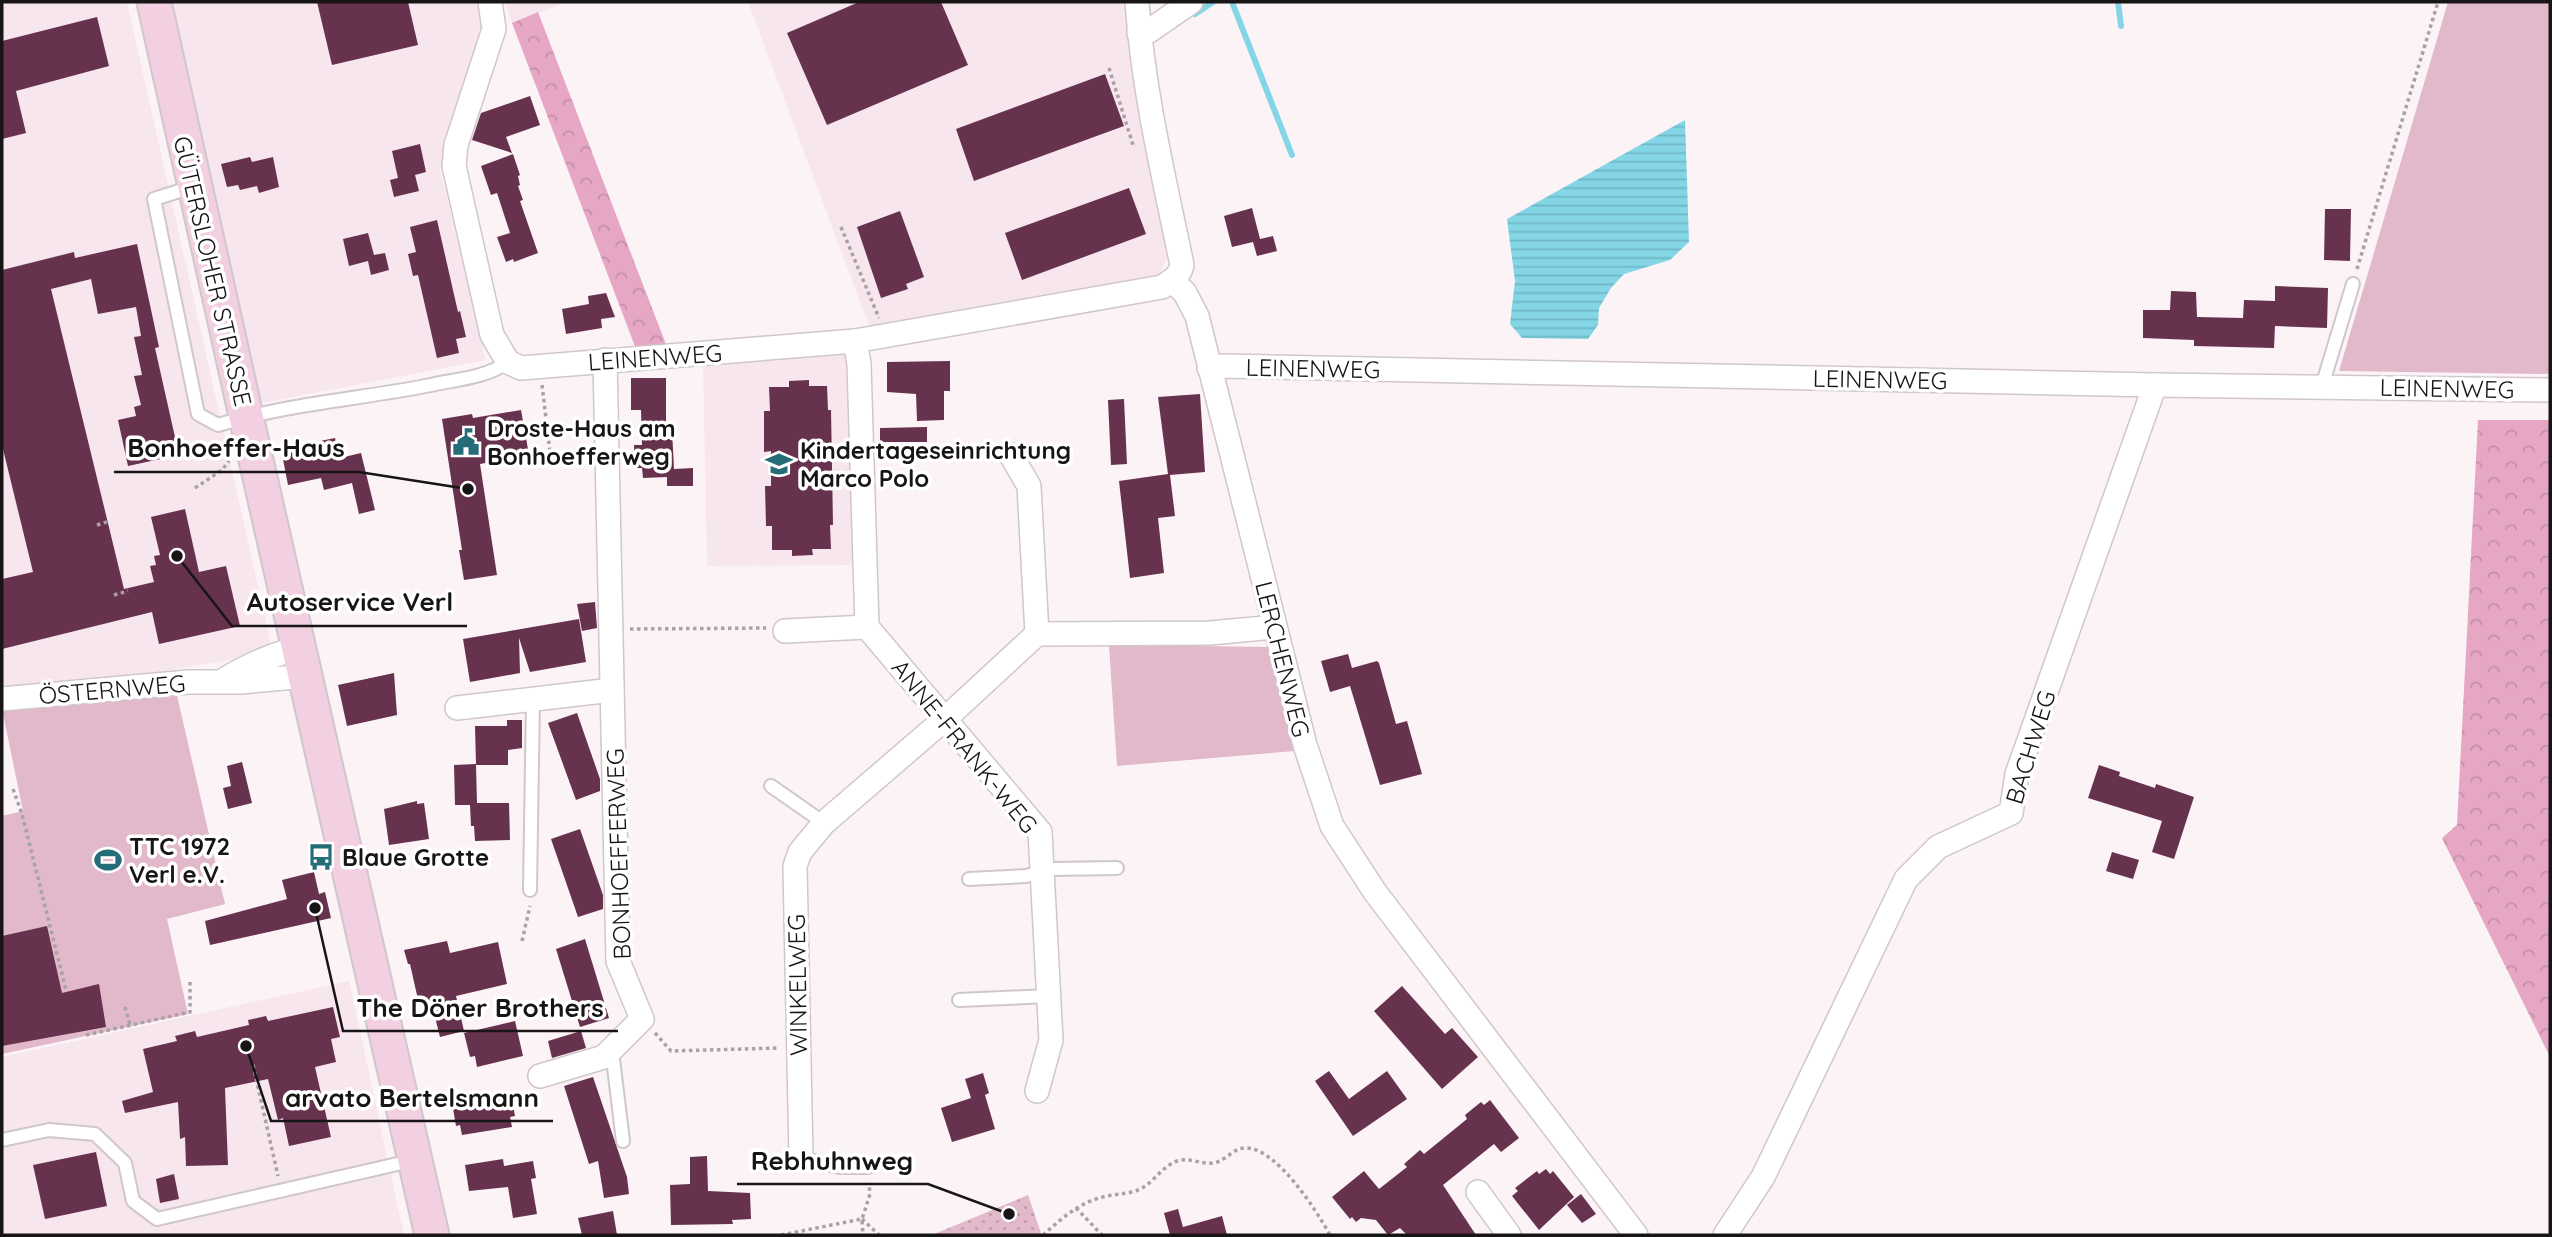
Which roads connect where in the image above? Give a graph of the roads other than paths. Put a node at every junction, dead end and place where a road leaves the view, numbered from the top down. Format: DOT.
graph roads {
  1 [pos="154,2"];
  2 [pos="490,2"];
  3 [pos="1137,2"];
  4 [pos="1191,2"];
  5 [pos="1139,33"];
  6 [pos="194,186"];
  7 [pos="1172,280"];
  8 [pos="2353,284"];
  9 [pos="855,341"];
  10 [pos="605,360"];
  11 [pos="508,362"];
  12 [pos="1209,368"];
  13 [pos="2155,385"];
  14 [pos="2322,386"];
  15 [pos="2550,390"];
  16 [pos="246,416"];
  17 [pos="1011,455"];
  18 [pos="867,627"];
  19 [pos="1275,627"];
  20 [pos="785,631"];
  21 [pos="1037,634"];
  22 [pos="302,662"];
  23 [pos="612,690"];
  24 [pos="2,699"];
  25 [pos="533,699"];
  26 [pos="457,708"];
  27 [pos="946,718"];
  28 [pos="771,786"];
  29 [pos="824,823"];
  30 [pos="1117,868"];
  31 [pos="1042,872"];
  32 [pos="969,879"];
  33 [pos="530,890"];
  34 [pos="1049,996"];
  35 [pos="959,1000"];
  36 [pos="611,1051"];
  37 [pos="540,1076"];
  38 [pos="1037,1091"];
  39 [pos="2,1140"];
  40 [pos="623,1141"];
  41 [pos="801,1158"];
  42 [pos="415,1160"];
  43 [pos="868,1167"];
  44 [pos="1478,1192"];
  45 [pos="432,1235"];
  46 [pos="1510,1235"];
  47 [pos="1636,1235"];
  48 [pos="1726,1235"];
  1 -- 6 [label="main road, GÜTERSLOHER STRASSE"];
  2 -- 11 [label="street"];
  3 -- 5 [label="street"];
  4 -- 5 [label="street"];
  5 -- 7 [label="street"];
  6 -- 16 [label="main road, GÜTERSLOHER STRASSE"];
  6 -- 16 [label="lane"];
  7 -- 9 [label="street, LEINENWEG"];
  7 -- 12 [label="street, LERCHENWEG"];
  8 -- 14 [label="lane"];
  9 -- 10 [label="street, LEINENWEG"];
  9 -- 18 [label="street"];
  10 -- 11 [label="street, LEINENWEG"];
  10 -- 23 [label="street, BONHOEFFERWEG"];
  11 -- 16 [label="lane"];
  12 -- 13 [label="street, LEINENWEG"];
  12 -- 19 [label="street, LERCHENWEG"];
  13 -- 14 [label="street, LEINENWEG"];
  13 -- 48 [label="street, BACHWEG"];
  14 -- 15 [label="street, LEINENWEG"];
  16 -- 22 [label="main road, GÜTERSLOHER STRASSE"];
  17 -- 21 [label="street"];
  18 -- 20 [label="street"];
  18 -- 27 [label="street, ANNE-FRANK-WEG"];
  19 -- 21 [label="street"];
  19 -- 47 [label="street, LERCHENWEG"];
  21 -- 27 [label="street, WINKELWEG"];
  22 -- 24 [label="street, ÖSTERNWEG"];
  22 -- 42 [label="main road, GÜTERSLOHER STRASSE"];
  23 -- 25 [label="street"];
  23 -- 36 [label="street, BONHOEFFERWEG"];
  25 -- 26 [label="street"];
  25 -- 33 [label="lane"];
  27 -- 29 [label="street, WINKELWEG"];
  27 -- 31 [label="street, ANNE-FRANK-WEG"];
  28 -- 29 [label="lane"];
  29 -- 41 [label="street, WINKELWEG"];
  30 -- 31 [label="lane"];
  31 -- 32 [label="lane"];
  31 -- 34 [label="street, ANNE-FRANK-WEG"];
  34 -- 35 [label="lane"];
  34 -- 38 [label="street, ANNE-FRANK-WEG"];
  36 -- 37 [label="street"];
  36 -- 40 [label="lane"];
  39 -- 42 [label="lane"];
  41 -- 43 [label="lane"];
  42 -- 45 [label="main road, GÜTERSLOHER STRASSE"];
  44 -- 46 [label="street"];
}
